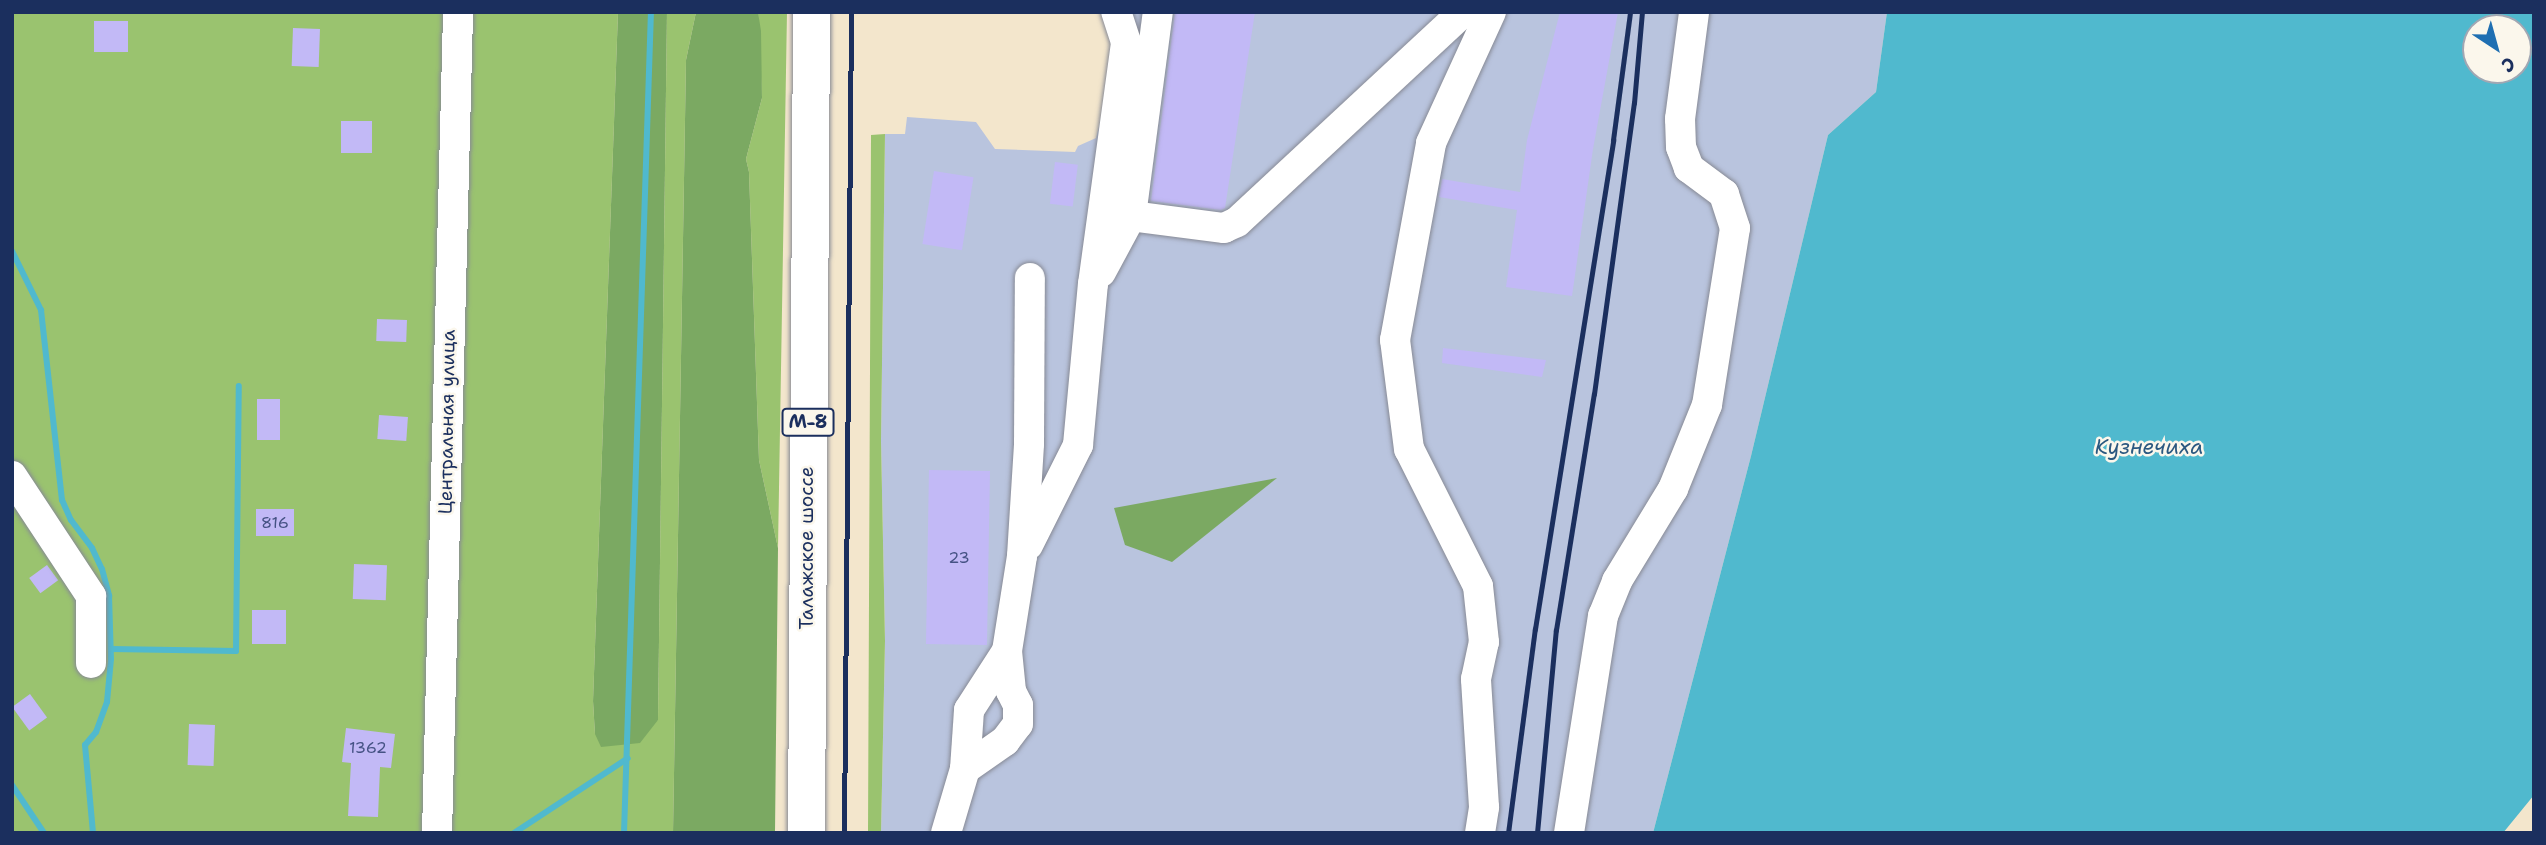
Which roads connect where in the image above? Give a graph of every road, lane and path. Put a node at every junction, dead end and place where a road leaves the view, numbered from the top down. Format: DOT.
graph roads {
  1 [pos="458,12"];
  2 [pos="811,12"];
  3 [pos="1116,12"];
  4 [pos="1157,12"];
  5 [pos="1464,12"];
  6 [pos="1491,12"];
  7 [pos="1695,12"];
  8 [pos="1131,216"];
  9 [pos="1030,278"];
  10 [pos="1092,290"];
  11 [pos="12,476"];
  12 [pos="1022,556"];
  13 [pos="1007,651"];
  14 [pos="91,663"];
  15 [pos="965,769"];
  16 [pos="437,833"];
  17 [pos="806,833"];
  18 [pos="946,833"];
  19 [pos="1480,833"];
  20 [pos="1569,833"];
  1 -- 16 [label="lane, Центральная улица"];
  2 -- 17 [label="main road, Талажское шоссе / М-8"];
  3 -- 10 [label="lane"];
  4 -- 8 [label="lane"];
  5 -- 8 [label="lane"];
  6 -- 19 [label="lane"];
  7 -- 20 [label="lane"];
  8 -- 10 [label="lane"];
  9 -- 12 [label="lane"];
  10 -- 12 [label="lane"];
  11 -- 14 [label="lane"];
  12 -- 13 [label="lane"];
  13 -- 15 [label="lane"];
  13 -- 15 [label="lane"];
  15 -- 18 [label="lane"];
}
